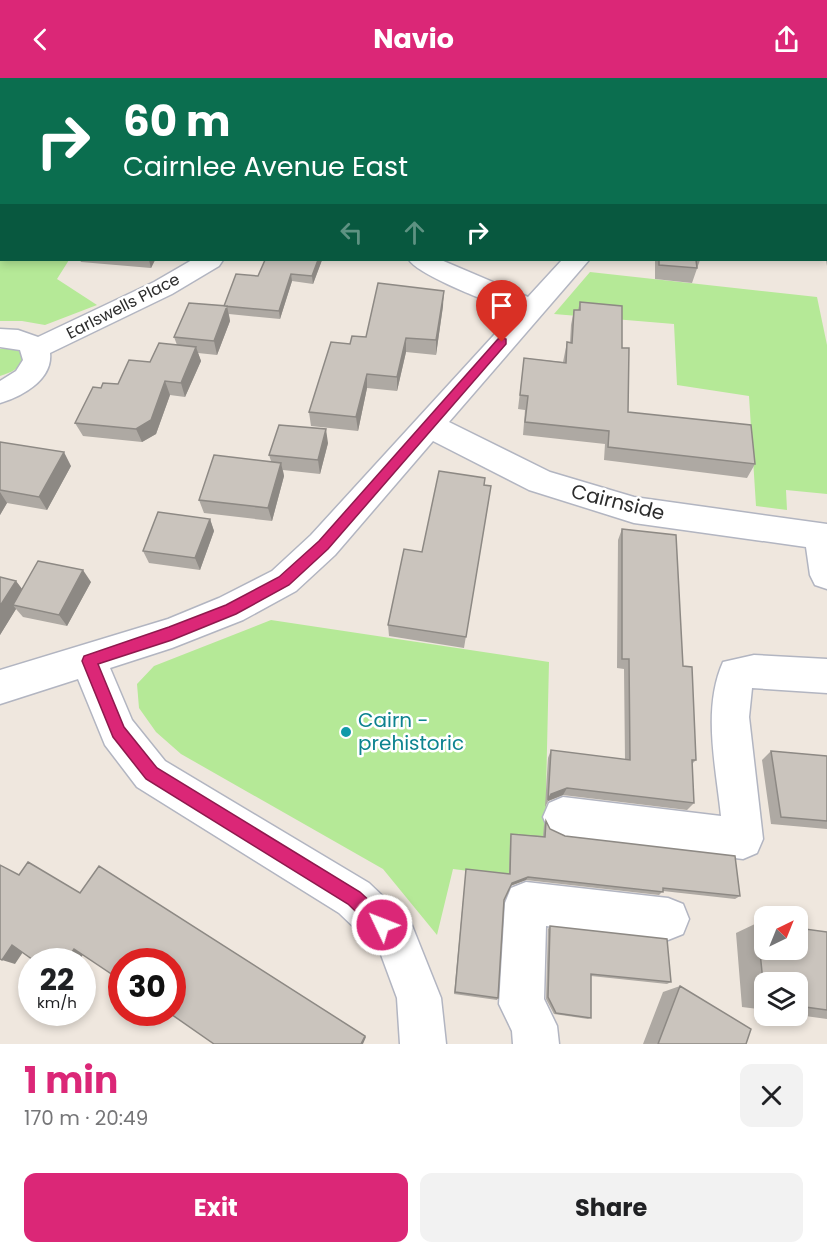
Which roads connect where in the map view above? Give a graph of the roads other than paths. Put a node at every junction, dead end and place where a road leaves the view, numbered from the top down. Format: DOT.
graph roads {
  1 [pos="208,261"];
  2 [pos="424,261"];
  3 [pos="575,261"];
  4 [pos="532,309"];
  5 [pos="0,338"];
  6 [pos="35,349"];
  7 [pos="0,393"];
  8 [pos="428,425"];
  9 [pos="823,537"];
  10 [pos="827,575"];
  11 [pos="89,661"];
  12 [pos="827,676"];
  13 [pos="0,687"];
  14 [pos="563,817"];
  15 [pos="668,919"];
  16 [pos="423,1044"];
  17 [pos="536,1044"];
  1 -- 6 [label="street, Earlswells Place"];
  2 -- 4 [label="street"];
  3 -- 4 [label="street"];
  4 -- 8 [label="street"];
  5 -- 6 [label="street"];
  6 -- 7 [label="street"];
  8 -- 9 [label="street, Cairnside"];
  8 -- 11 [label="street"];
  9 -- 10 [label="street, Cairnside"];
  11 -- 13 [label="street"];
  11 -- 16 [label="street"];
  12 -- 14 [label="street"];
  15 -- 17 [label="street"];
}
